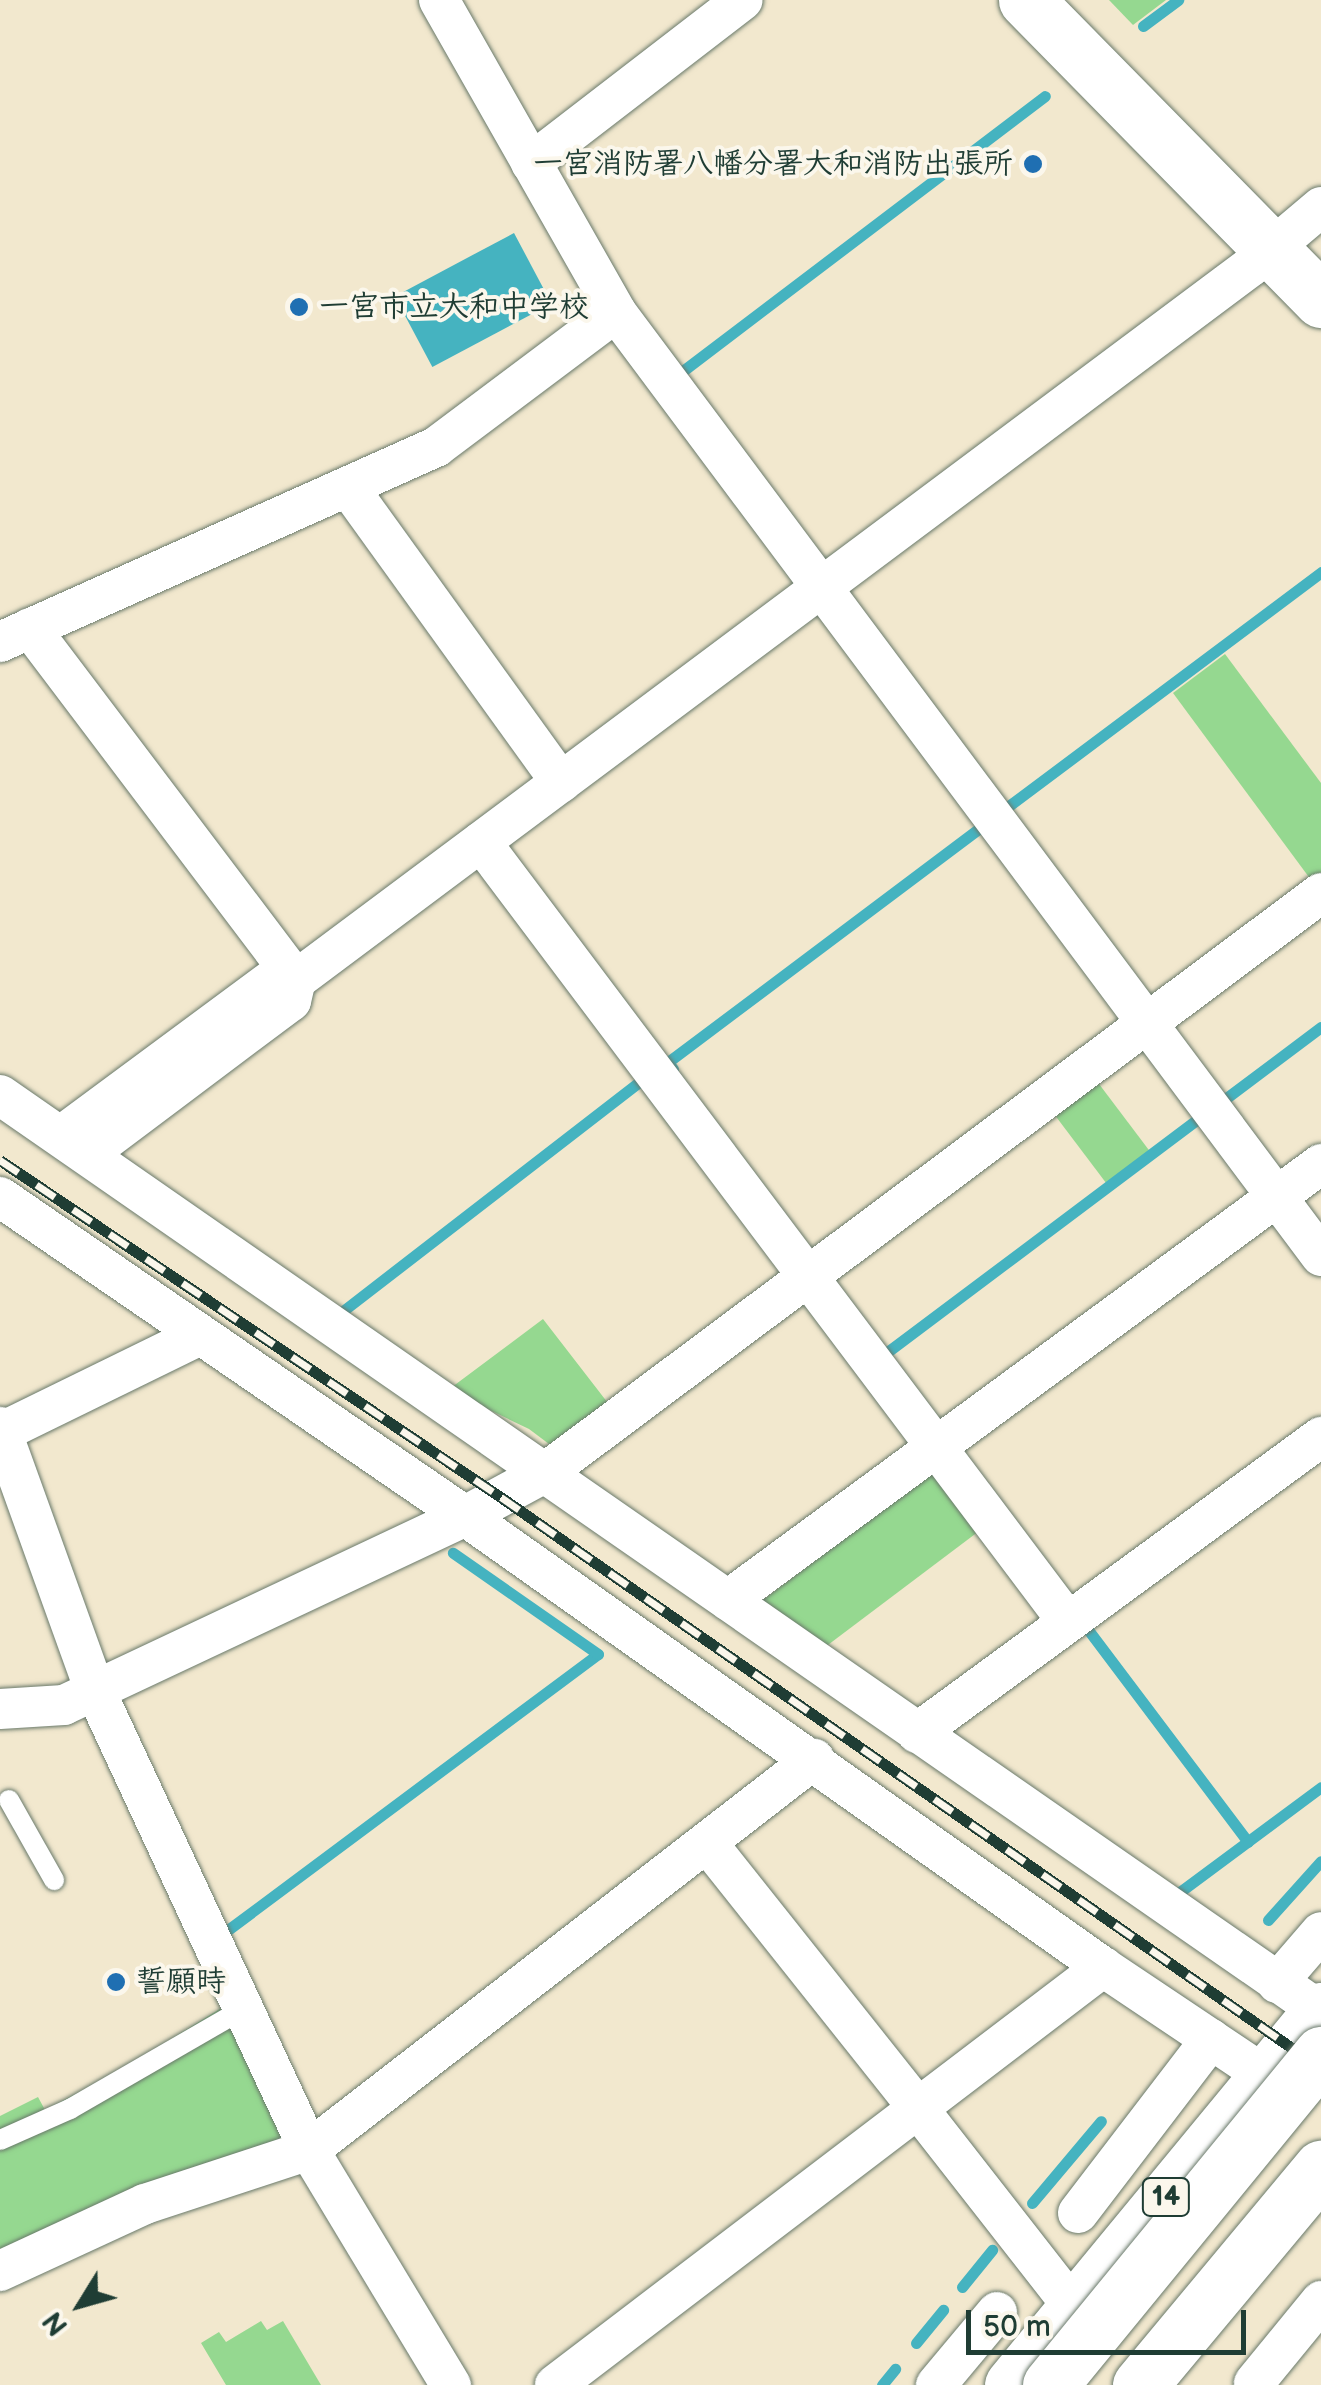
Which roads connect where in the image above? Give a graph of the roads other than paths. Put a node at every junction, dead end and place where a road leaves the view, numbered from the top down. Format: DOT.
graph roads {
  1 [pos="440,0"];
  2 [pos="744,0"];
  3 [pos="1026,0"];
  4 [pos="531,164"];
  5 [pos="1321,207"];
  6 [pos="1269,248"];
  7 [pos="1321,300"];
  8 [pos="616,312"];
  9 [pos="348,487"];
  10 [pos="822,587"];
  11 [pos="15,635"];
  12 [pos="562,782"];
  13 [pos="481,842"];
  14 [pos="1321,893"];
  15 [pos="292,974"];
  16 [pos="1149,1021"];
  17 [pos="0,1095"];
  18 [pos="74,1145"];
  19 [pos="1321,1164"];
  20 [pos="0,1197"];
  21 [pos="1277,1198"];
  22 [pos="1321,1256"];
  23 [pos="806,1276"];
  24 [pos="200,1335"];
  25 [pos="2,1437"];
  26 [pos="1321,1437"];
  27 [pos="938,1448"];
  28 [pos="546,1472"];
  29 [pos="466,1516"];
  30 [pos="728,1600"];
  31 [pos="1068,1622"];
  32 [pos="94,1688"];
  33 [pos="0,1709"];
  34 [pos="916,1733"];
  35 [pos="814,1760"];
  36 [pos="9,1800"];
  37 [pos="707,1843"];
  38 [pos="54,1880"];
  39 [pos="1321,1932"];
  40 [pos="1104,1967"];
  41 [pos="1306,2001"];
  42 [pos="243,2009"];
  43 [pos="1211,2039"];
  44 [pos="1302,2066"];
  45 [pos="918,2108"];
  46 [pos="0,2140"];
  47 [pos="308,2150"];
  48 [pos="1321,2168"];
  49 [pos="1321,2209"];
  50 [pos="1078,2212"];
  51 [pos="0,2271"];
  52 [pos="1321,2301"];
  53 [pos="1074,2308"];
  54 [pos="997,2312"];
  55 [pos="1254,2383"];
  56 [pos="451,2385"];
  57 [pos="555,2385"];
  58 [pos="936,2385"];
  59 [pos="1012,2385"];
  60 [pos="1050,2385"];
  61 [pos="1140,2385"];
  62 [pos="1174,2385"];
  1 -- 4 [label="street"];
  2 -- 4 [label="street"];
  3 -- 6 [label="main road"];
  4 -- 8 [label="street"];
  5 -- 6 [label="street"];
  6 -- 7 [label="main road"];
  6 -- 10 [label="street"];
  8 -- 9 [label="street"];
  8 -- 10 [label="street"];
  9 -- 11 [label="street"];
  9 -- 12 [label="street"];
  10 -- 12 [label="street"];
  10 -- 16 [label="street"];
  11 -- 15 [label="street"];
  12 -- 13 [label="street"];
  13 -- 15 [label="street"];
  13 -- 23 [label="street"];
  14 -- 16 [label="street"];
  15 -- 18 [label="street"];
  16 -- 21 [label="street"];
  16 -- 23 [label="street"];
  17 -- 18 [label="street"];
  18 -- 28 [label="street"];
  19 -- 21 [label="street"];
  20 -- 24 [label="street"];
  21 -- 22 [label="street"];
  21 -- 27 [label="street"];
  23 -- 27 [label="street"];
  23 -- 28 [label="street"];
  24 -- 25 [label="street"];
  24 -- 29 [label="street"];
  25 -- 32 [label="street"];
  26 -- 31 [label="street"];
  27 -- 30 [label="street"];
  27 -- 31 [label="street"];
  28 -- 29 [label="street"];
  28 -- 30 [label="street"];
  29 -- 32 [label="street"];
  29 -- 35 [label="street"];
  30 -- 34 [label="street"];
  31 -- 34 [label="street"];
  32 -- 33 [label="street"];
  32 -- 42 [label="street"];
  34 -- 41 [label="street"];
  35 -- 37 [label="street"];
  35 -- 40 [label="street"];
  36 -- 38 [label="lane"];
  37 -- 45 [label="street"];
  37 -- 47 [label="street"];
  39 -- 41 [label="street"];
  40 -- 43 [label="street"];
  40 -- 45 [label="street"];
  41 -- 44 [label="main road, 14"];
  42 -- 46 [label="lane"];
  42 -- 47 [label="street"];
  43 -- 44 [label="street"];
  43 -- 50 [label="street"];
  44 -- 53 [label="main road, 14"];
  44 -- 60 [label="main road, bridge"];
  45 -- 53 [label="street"];
  45 -- 57 [label="street"];
  47 -- 51 [label="street"];
  47 -- 56 [label="street"];
  48 -- 61 [label="main road"];
  49 -- 62 [label="main road"];
  52 -- 55 [label="street"];
  53 -- 59 [label="main road, 14"];
  54 -- 58 [label="street"];
}
